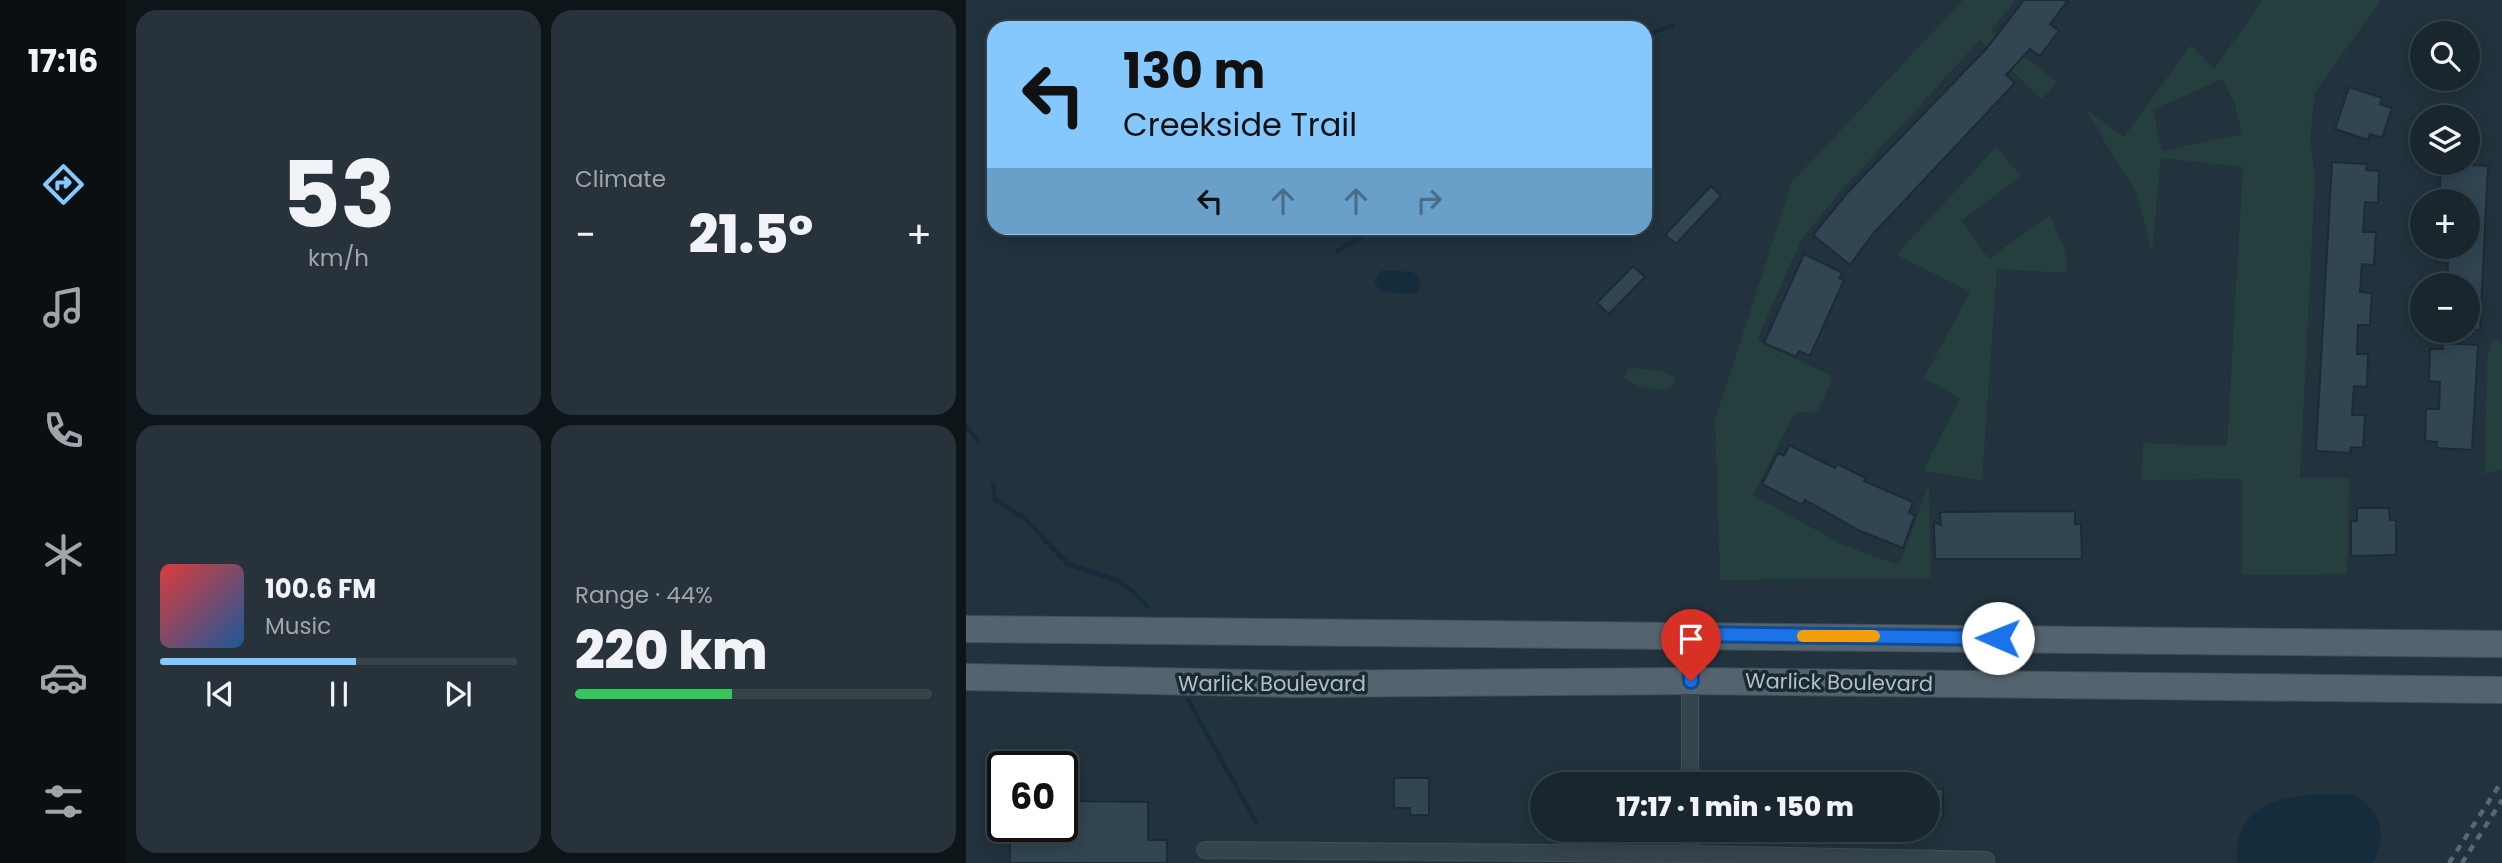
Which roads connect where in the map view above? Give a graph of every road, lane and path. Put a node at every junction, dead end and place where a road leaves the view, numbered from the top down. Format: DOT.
graph roads {
  1 [pos="966,629"];
  2 [pos="1690,634"];
  3 [pos="2502,644"];
  4 [pos="966,677"];
  5 [pos="1691,681"];
  6 [pos="2501,690"];
  7 [pos="1690,772"];
  8 [pos="1689,842"];
  9 [pos="1206,850"];
  10 [pos="1689,854"];
  11 [pos="1499,857"];
  12 [pos="1986,860"];
  1 -- 2 [label="main road"];
  2 -- 3 [label="main road"];
  2 -- 5 [label="street"];
  4 -- 5 [label="main road, Warlick Boulevard"];
  5 -- 6 [label="main road, Warlick Boulevard"];
  5 -- 7 [label="street"];
  8 -- 10 [label="street"];
  9 -- 11 [label="street"];
  10 -- 11 [label="street"];
  10 -- 12 [label="street"];
}
